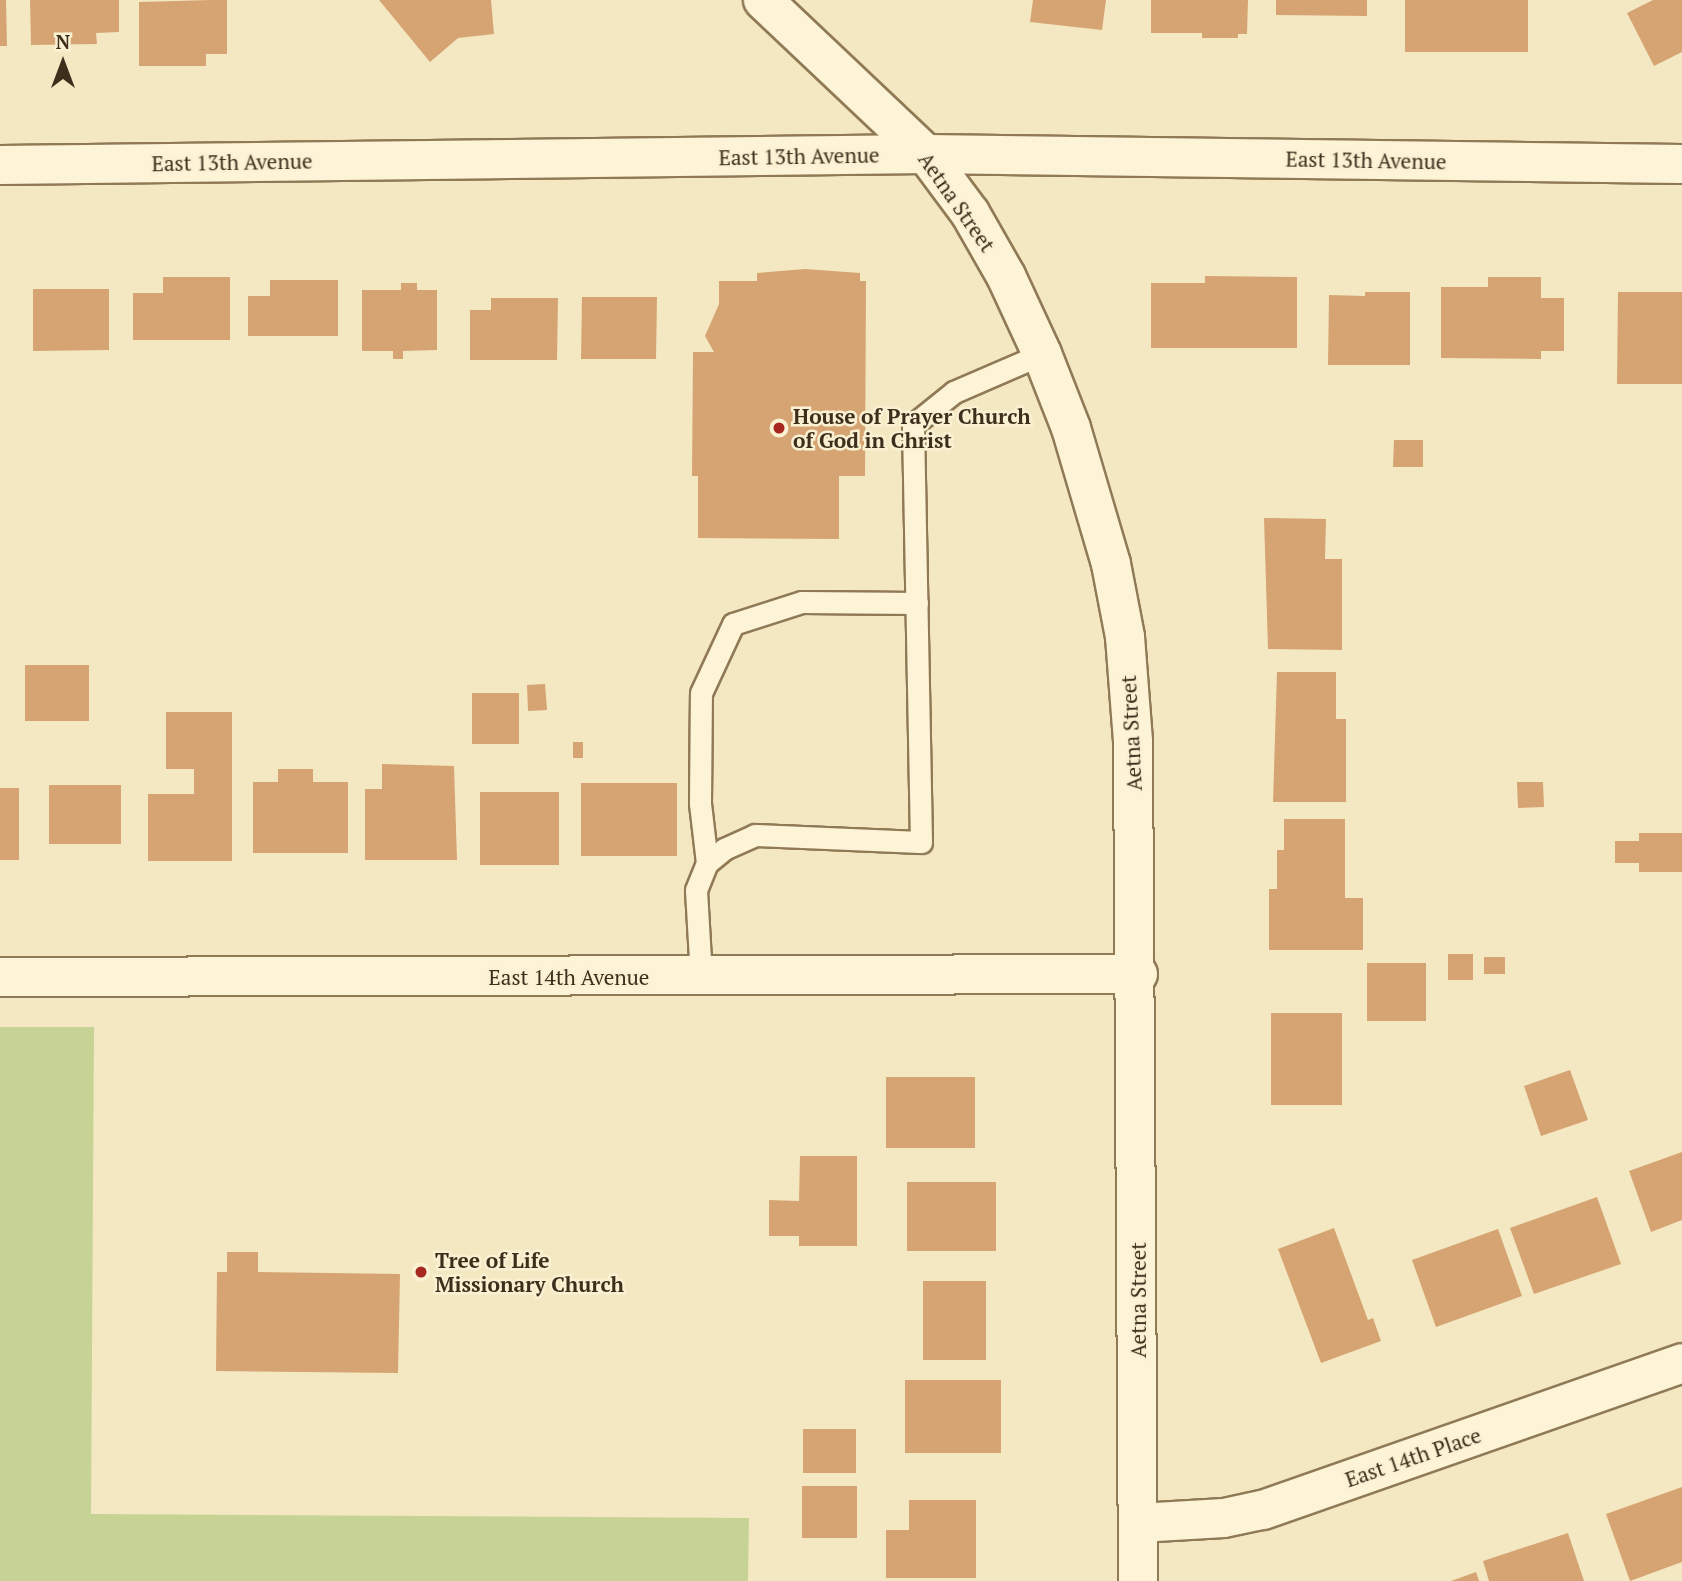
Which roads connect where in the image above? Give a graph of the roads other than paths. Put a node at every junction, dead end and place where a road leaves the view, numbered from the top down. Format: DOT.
graph roads {
  1 [pos="763,0"];
  2 [pos="926,154"];
  3 [pos="1682,164"];
  4 [pos="0,165"];
  5 [pos="1042,354"];
  6 [pos="917,603"];
  7 [pos="707,863"];
  8 [pos="1138,974"];
  9 [pos="0,977"];
  10 [pos="701,977"];
  11 [pos="1682,1363"];
  12 [pos="1139,1522"];
  13 [pos="1138,1581"];
  1 -- 2 [label="street, Aetna Street"];
  2 -- 3 [label="street, East 13th Avenue"];
  2 -- 4 [label="street, East 13th Avenue"];
  2 -- 5 [label="street, Aetna Street"];
  5 -- 6 [label="lane"];
  5 -- 8 [label="street, Aetna Street"];
  6 -- 7 [label="lane"];
  6 -- 7 [label="lane"];
  7 -- 10 [label="lane"];
  8 -- 10 [label="street, East 14th Avenue"];
  8 -- 12 [label="street, Aetna Street"];
  9 -- 10 [label="street, East 14th Avenue"];
  11 -- 12 [label="street, East 14th Place"];
  12 -- 13 [label="street, Aetna Street"];
}
